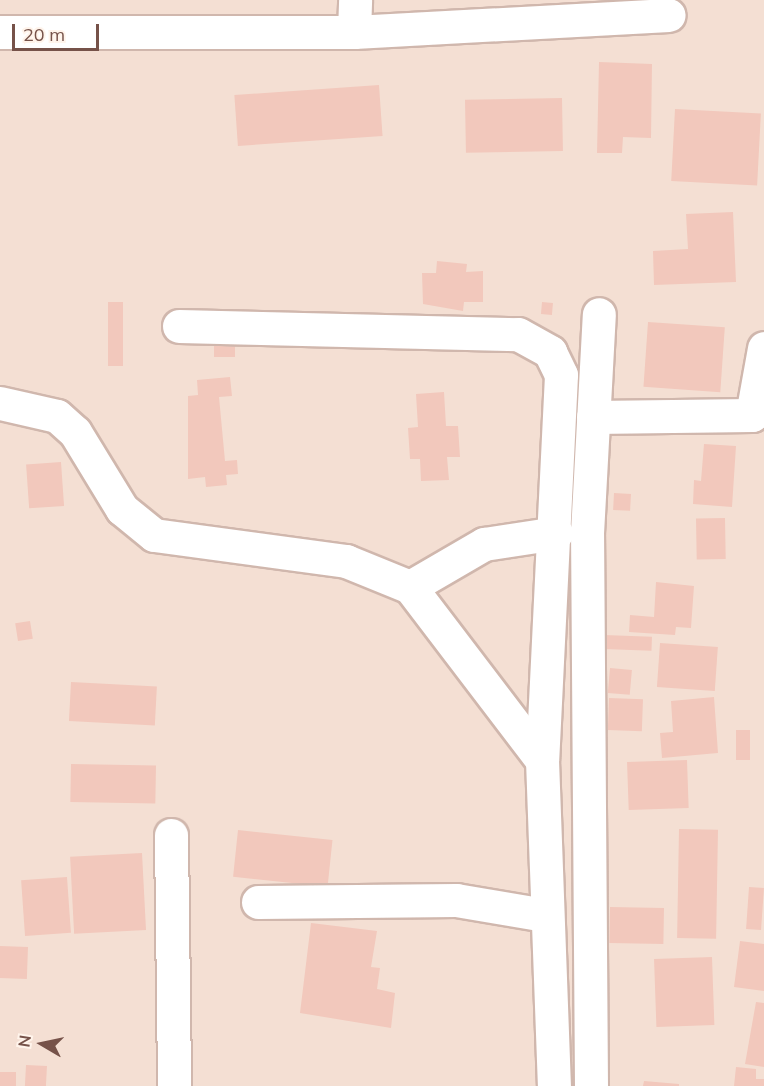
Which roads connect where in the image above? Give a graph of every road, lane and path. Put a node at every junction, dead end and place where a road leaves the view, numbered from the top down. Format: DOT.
graph roads {
  1 [pos="669,15"];
  2 [pos="354,16"];
  3 [pos="0,33"];
  4 [pos="599,314"];
  5 [pos="179,326"];
  6 [pos="764,348"];
  7 [pos="0,403"];
  8 [pos="593,417"];
  9 [pos="556,533"];
  10 [pos="410,587"];
  11 [pos="542,760"];
  12 [pos="171,835"];
  13 [pos="258,902"];
  14 [pos="545,915"];
  15 [pos="174,1086"];
  16 [pos="554,1086"];
  17 [pos="591,1086"];
  1 -- 2 [label="street"];
  2 -- 3 [label="street"];
  4 -- 8 [label="street"];
  5 -- 9 [label="street"];
  6 -- 8 [label="street"];
  7 -- 10 [label="street"];
  8 -- 17 [label="street"];
  9 -- 10 [label="street"];
  9 -- 11 [label="street"];
  10 -- 11 [label="street"];
  11 -- 14 [label="street"];
  12 -- 15 [label="street"];
  13 -- 14 [label="street"];
  14 -- 16 [label="street"];
}
